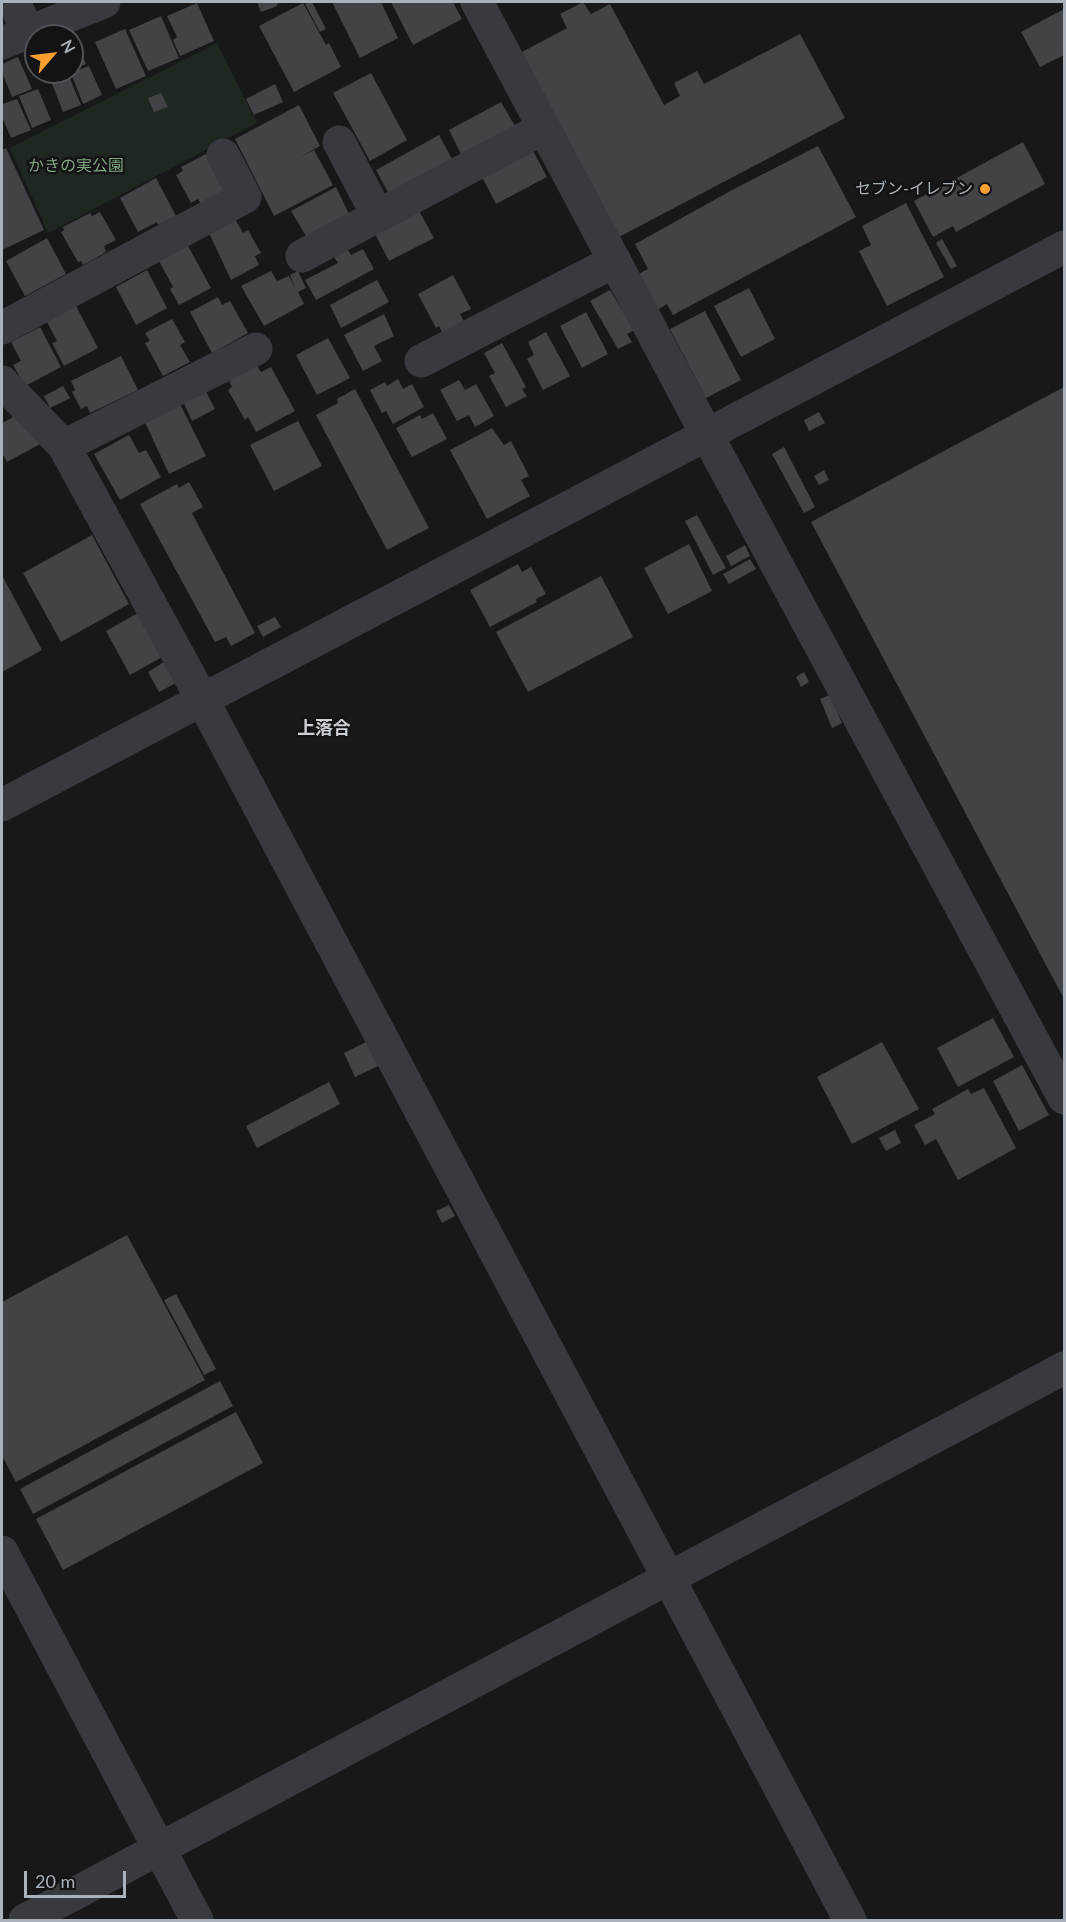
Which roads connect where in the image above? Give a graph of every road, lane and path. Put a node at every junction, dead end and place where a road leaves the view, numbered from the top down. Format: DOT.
graph roads {
  1 [pos="14,2"];
  2 [pos="104,2"];
  3 [pos="477,2"];
  4 [pos="15,38"];
  5 [pos="544,128"];
  6 [pos="339,142"];
  7 [pos="223,155"];
  8 [pos="378,216"];
  9 [pos="1065,247"];
  10 [pos="302,256"];
  11 [pos="615,261"];
  12 [pos="2,328"];
  13 [pos="256,349"];
  14 [pos="421,361"];
  15 [pos="2,381"];
  16 [pos="707,435"];
  17 [pos="64,446"];
  18 [pos="202,699"];
  19 [pos="2,805"];
  20 [pos="1065,1098"];
  21 [pos="1065,1368"];
  22 [pos="2,1552"];
  23 [pos="670,1579"];
  24 [pos="159,1849"];
  25 [pos="26,1920"];
  26 [pos="197,1920"];
  27 [pos="850,1920"];
  1 -- 4 [label="street"];
  2 -- 4 [label="street"];
  3 -- 5 [label="street"];
  5 -- 8 [label="street"];
  5 -- 11 [label="street"];
  6 -- 8 [label="street"];
  7 -- 12 [label="street"];
  8 -- 10 [label="street"];
  9 -- 16 [label="street"];
  11 -- 14 [label="street"];
  11 -- 16 [label="street"];
  13 -- 17 [label="street"];
  15 -- 17 [label="street"];
  16 -- 18 [label="street"];
  16 -- 20 [label="street"];
  17 -- 18 [label="street"];
  18 -- 19 [label="street"];
  18 -- 23 [label="street"];
  21 -- 23 [label="street"];
  22 -- 24 [label="street"];
  23 -- 24 [label="street"];
  23 -- 27 [label="street"];
  24 -- 25 [label="street"];
  24 -- 26 [label="street"];
}
